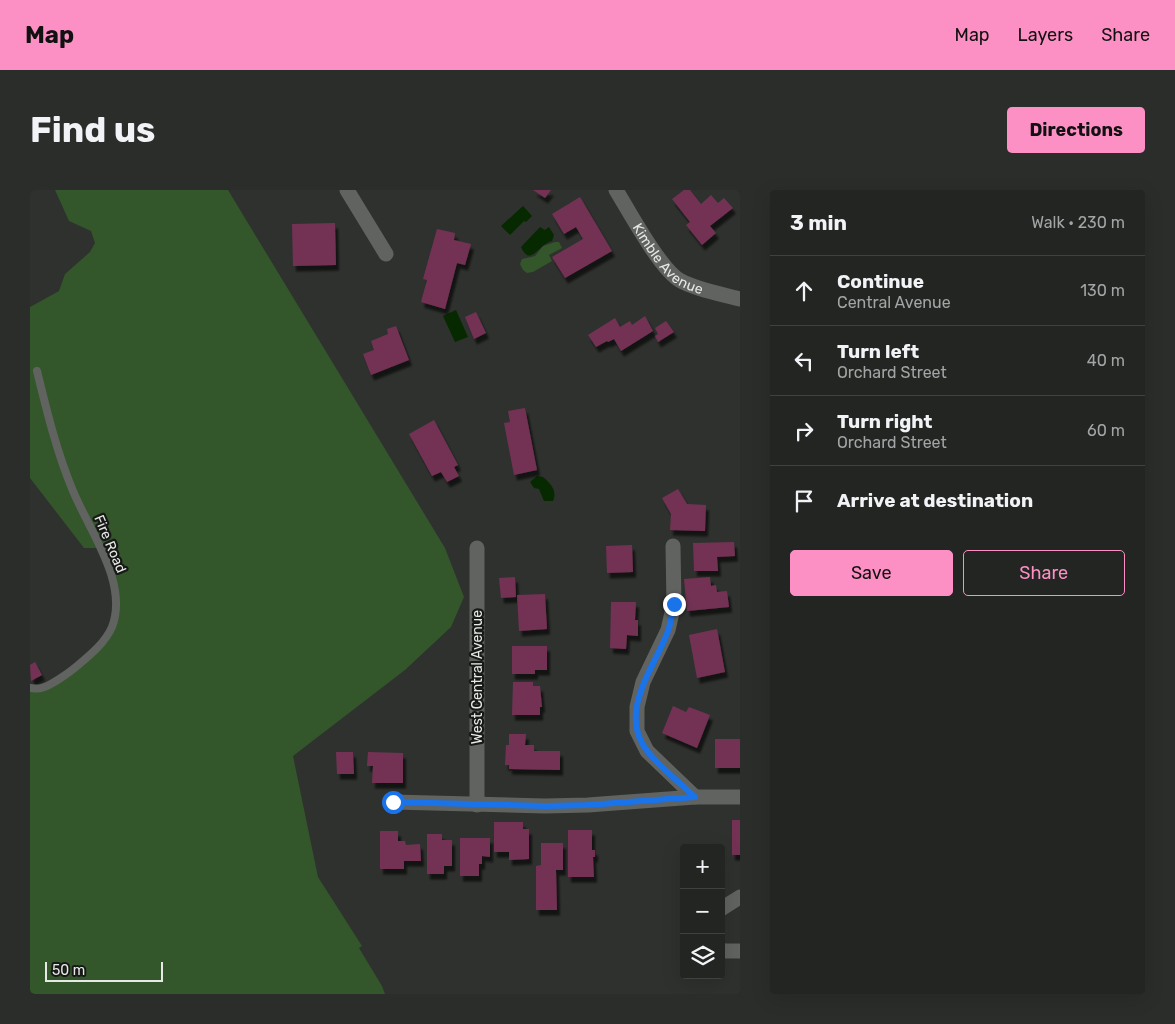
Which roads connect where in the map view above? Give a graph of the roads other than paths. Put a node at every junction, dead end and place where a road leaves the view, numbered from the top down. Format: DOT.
graph roads {
  1 [pos="347,190"];
  2 [pos="616,190"];
  3 [pos="386,254"];
  4 [pos="740,299"];
  5 [pos="37,371"];
  6 [pos="673,546"];
  7 [pos="477,548"];
  8 [pos="30,688"];
  9 [pos="695,797"];
  10 [pos="740,797"];
  11 [pos="393,802"];
  12 [pos="477,806"];
  13 [pos="740,897"];
  14 [pos="725,906"];
  15 [pos="725,951"];
  16 [pos="740,951"];
  1 -- 3 [label="street"];
  2 -- 4 [label="street, Kimble Avenue"];
  5 -- 8 [label="lane, Fire Road"];
  6 -- 9 [label="street"];
  7 -- 12 [label="street, West Central Avenue"];
  9 -- 10 [label="street"];
  9 -- 12 [label="street"];
  11 -- 12 [label="street"];
  13 -- 14 [label="street"];
  15 -- 16 [label="street"];
}
